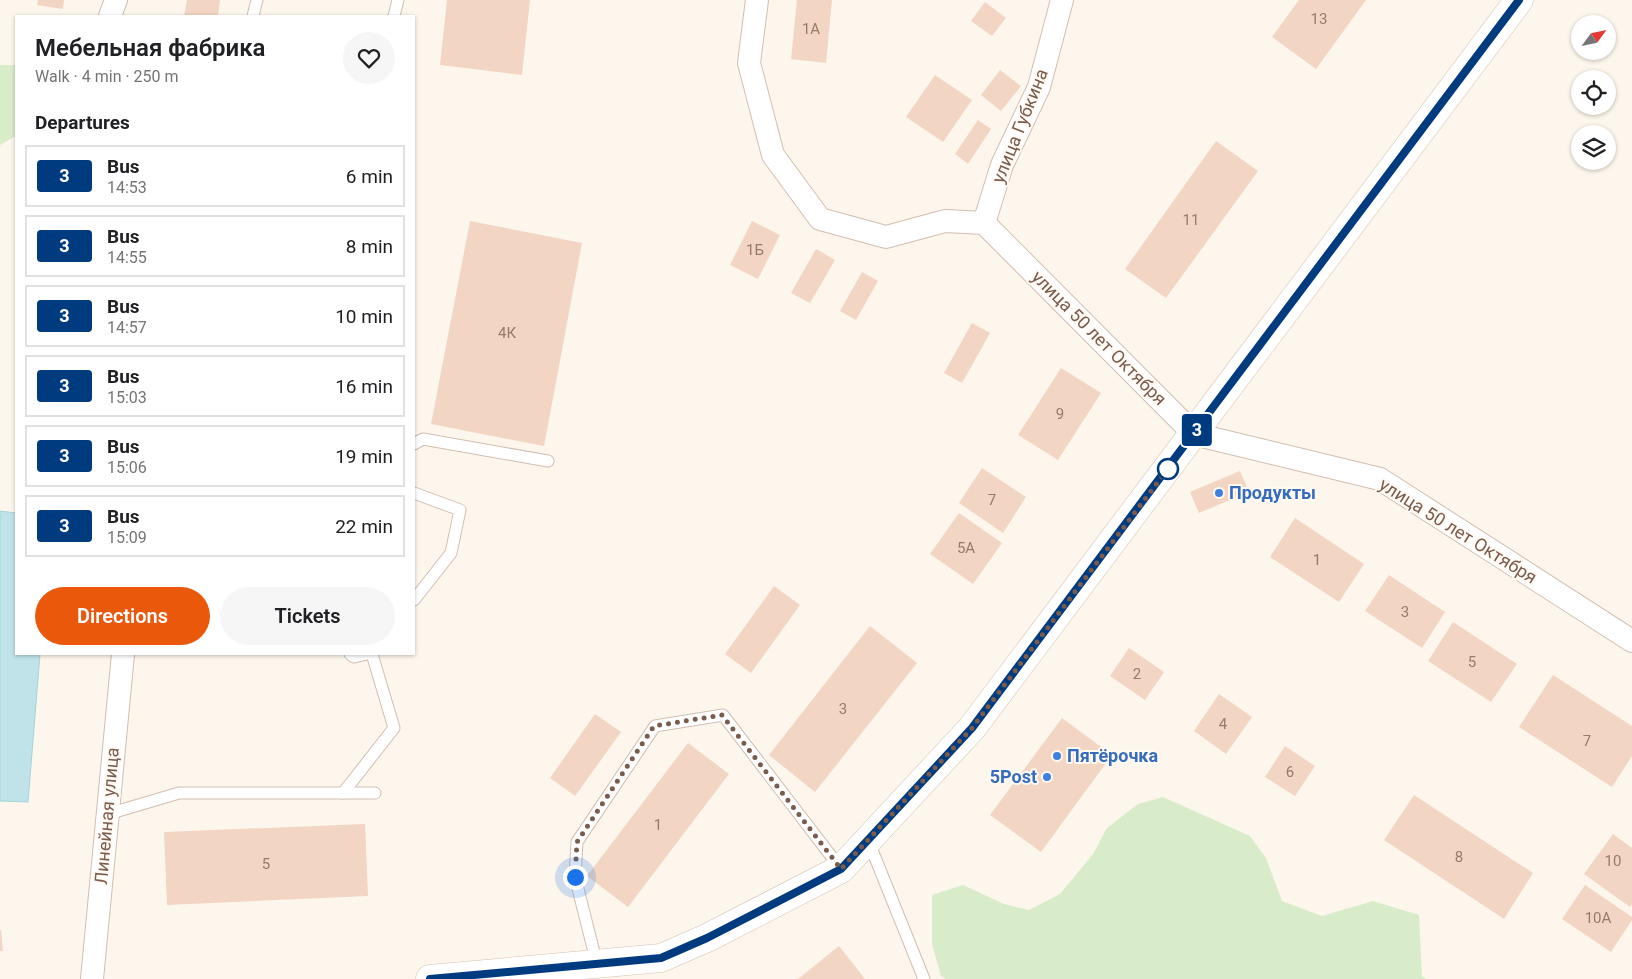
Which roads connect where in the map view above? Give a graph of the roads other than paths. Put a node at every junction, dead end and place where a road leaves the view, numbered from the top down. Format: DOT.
graph roads {
  1 [pos="116,0"];
  2 [pos="257,0"];
  3 [pos="398,0"];
  4 [pos="757,0"];
  5 [pos="1062,0"];
  6 [pos="1519,0"];
  7 [pos="110,15"];
  8 [pos="253,15"];
  9 [pos="394,15"];
  10 [pos="984,223"];
  11 [pos="1194,434"];
  12 [pos="415,443"];
  13 [pos="548,461"];
  14 [pos="415,493"];
  15 [pos="415,599"];
  16 [pos="1632,642"];
  17 [pos="123,655"];
  18 [pos="372,655"];
  19 [pos="375,792"];
  20 [pos="343,793"];
  21 [pos="108,814"];
  22 [pos="868,840"];
  23 [pos="841,869"];
  24 [pos="597,964"];
  25 [pos="92,979"];
  26 [pos="430,979"];
  27 [pos="924,979"];
  1 -- 7 [label="street"];
  2 -- 8 [label="lane"];
  3 -- 9 [label="lane"];
  4 -- 10 [label="street"];
  5 -- 10 [label="street, улица Губкина"];
  6 -- 11 [label="main road"];
  10 -- 11 [label="street, улица 50 лет Октября"];
  11 -- 16 [label="street, улица 50 лет Октября"];
  11 -- 22 [label="main road"];
  12 -- 13 [label="lane"];
  14 -- 15 [label="lane"];
  17 -- 21 [label="street, Линейная улица"];
  18 -- 20 [label="lane"];
  19 -- 20 [label="lane"];
  20 -- 21 [label="lane"];
  21 -- 25 [label="street, Линейная улица"];
  22 -- 23 [label="main road"];
  22 -- 27 [label="lane"];
  23 -- 24 [label="main road"];
  23 -- 24 [label="lane"];
  24 -- 26 [label="main road"];
}
